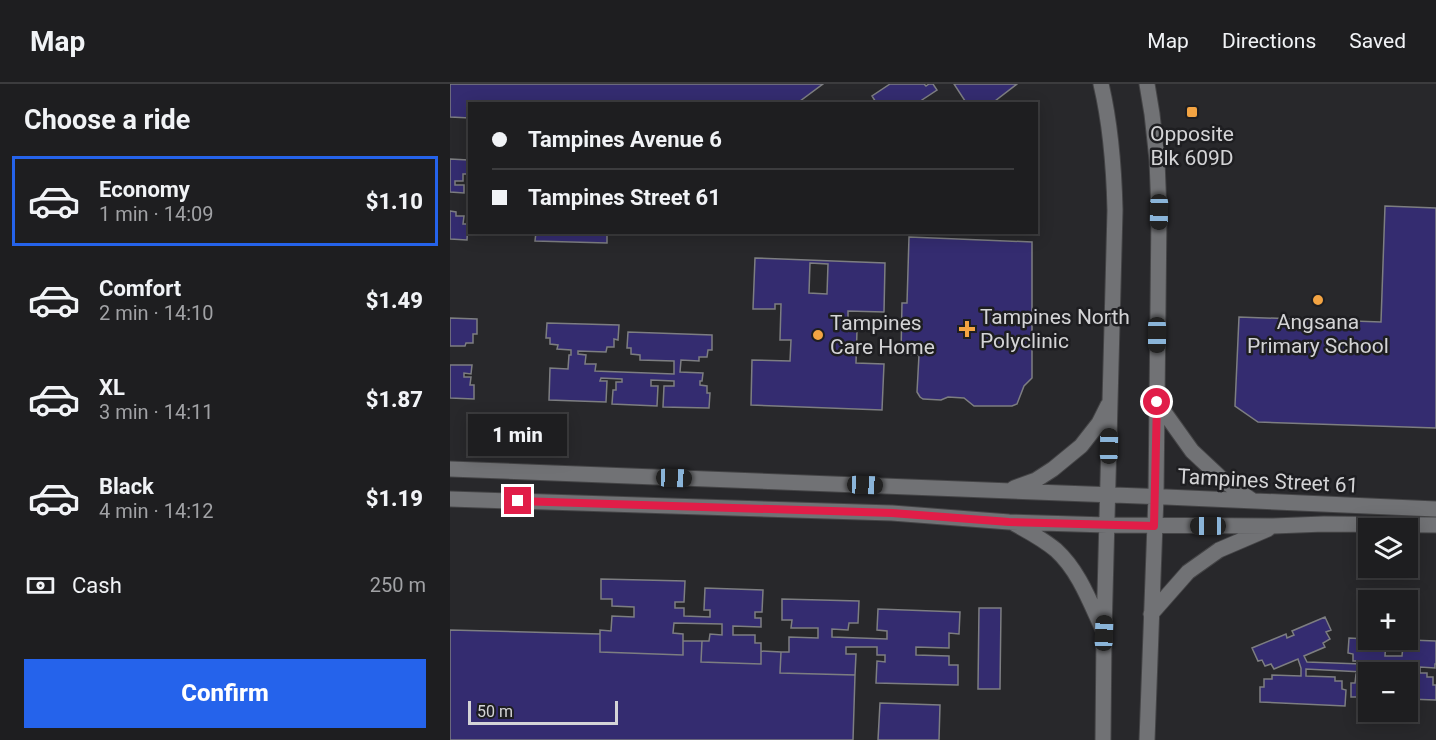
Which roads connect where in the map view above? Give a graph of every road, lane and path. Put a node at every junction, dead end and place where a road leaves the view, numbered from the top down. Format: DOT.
graph roads {
  1 [pos="1101,84"];
  2 [pos="1147,84"];
  3 [pos="1110,399"];
  4 [pos="1157,402"];
  5 [pos="450,469"];
  6 [pos="1005,491"];
  7 [pos="1108,495"];
  8 [pos="1156,496"];
  9 [pos="450,499"];
  10 [pos="1253,501"];
  11 [pos="1436,509"];
  12 [pos="1009,522"];
  13 [pos="1107,525"];
  14 [pos="1436,525"];
  15 [pos="1154,526"];
  16 [pos="1274,526"];
  17 [pos="1151,614"];
  18 [pos="1104,633"];
  19 [pos="1103,740"];
  20 [pos="1147,740"];
  1 -- 3 [label="street"];
  2 -- 4 [label="street"];
  3 -- 6 [label="street"];
  3 -- 7 [label="street"];
  4 -- 8 [label="street"];
  4 -- 10 [label="street"];
  5 -- 6 [label="street, Tampines Street 61"];
  6 -- 7 [label="street, Tampines Street 61"];
  7 -- 8 [label="street, Tampines Street 61"];
  7 -- 13 [label="street"];
  8 -- 10 [label="street, Tampines Street 61"];
  8 -- 15 [label="street"];
  9 -- 12 [label="street, Tampines Street 61"];
  10 -- 11 [label="street, Tampines Street 61"];
  12 -- 13 [label="street, Tampines Street 61"];
  12 -- 18 [label="street"];
  13 -- 15 [label="street, Tampines Street 61"];
  13 -- 18 [label="street"];
  14 -- 16 [label="street, Tampines Street 61"];
  15 -- 16 [label="street, Tampines Street 61"];
  15 -- 17 [label="street"];
  16 -- 17 [label="street"];
  17 -- 20 [label="street"];
  18 -- 19 [label="street"];
}
